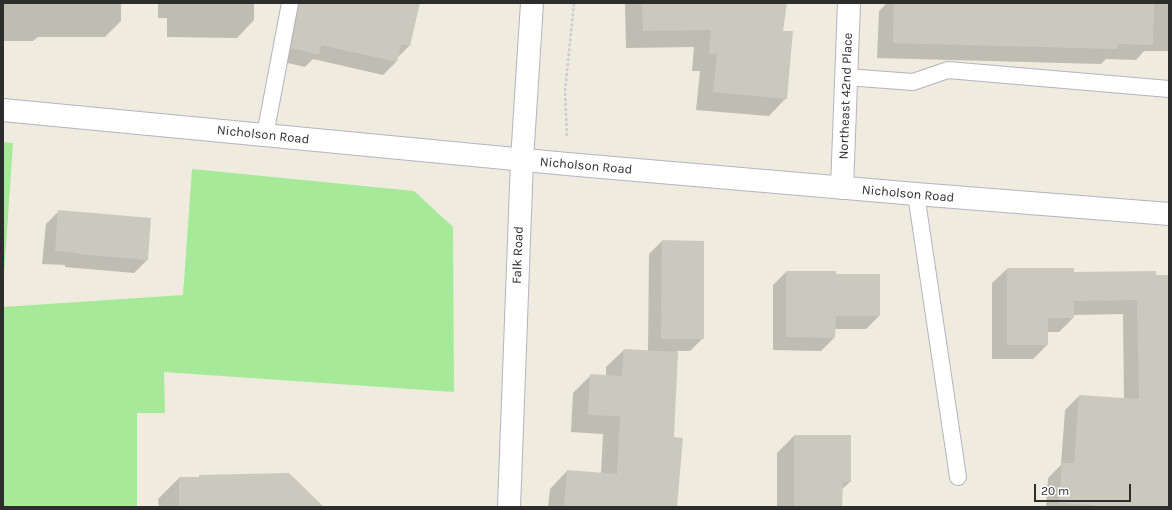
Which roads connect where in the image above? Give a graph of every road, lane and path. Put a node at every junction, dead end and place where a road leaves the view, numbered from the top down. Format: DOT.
graph roads {
  1 [pos="290,3"];
  2 [pos="532,3"];
  3 [pos="574,3"];
  4 [pos="849,3"];
  5 [pos="846,77"];
  6 [pos="1169,89"];
  7 [pos="3,110"];
  8 [pos="265,135"];
  9 [pos="522,160"];
  10 [pos="568,164"];
  11 [pos="842,188"];
  12 [pos="916,194"];
  13 [pos="1169,214"];
  14 [pos="958,477"];
  15 [pos="508,507"];
  1 -- 8 [label="lane"];
  2 -- 9 [label="street, Falk Road"];
  3 -- 10 [label="path"];
  4 -- 5 [label="street, Northeast 42nd Place"];
  5 -- 6 [label="lane"];
  5 -- 11 [label="street, Northeast 42nd Place"];
  7 -- 8 [label="street, Nicholson Road"];
  8 -- 9 [label="street, Nicholson Road"];
  9 -- 10 [label="street, Nicholson Road"];
  9 -- 15 [label="street, Falk Road"];
  10 -- 11 [label="street, Nicholson Road"];
  11 -- 12 [label="street, Nicholson Road"];
  12 -- 13 [label="street, Nicholson Road"];
  12 -- 14 [label="lane"];
}
